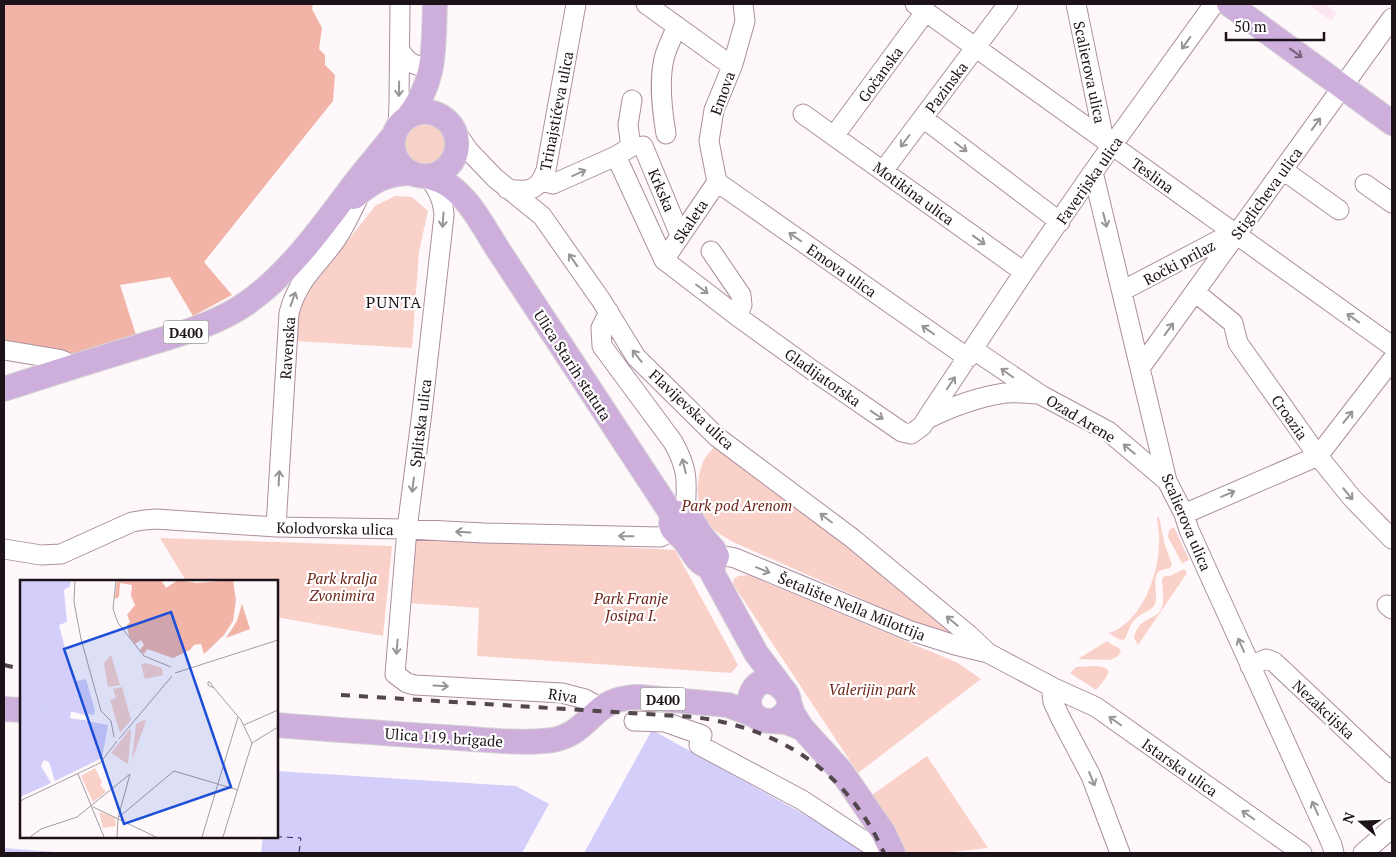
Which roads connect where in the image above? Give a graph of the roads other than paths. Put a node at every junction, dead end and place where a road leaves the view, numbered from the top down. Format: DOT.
graph roads {
  1 [pos="400,4"];
  2 [pos="435,4"];
  3 [pos="576,4"];
  4 [pos="743,4"];
  5 [pos="1008,4"];
  6 [pos="1076,4"];
  7 [pos="1214,4"];
  8 [pos="1228,4"];
  9 [pos="652,5"];
  10 [pos="920,8"];
  11 [pos="1392,18"];
  12 [pos="677,26"];
  13 [pos="976,47"];
  14 [pos="400,50"];
  15 [pos="432,64"];
  16 [pos="733,64"];
  17 [pos="1342,86"];
  18 [pos="632,100"];
  19 [pos="803,114"];
  20 [pos="923,118"];
  21 [pos="1392,123"];
  22 [pos="400,126"];
  23 [pos="453,133"];
  24 [pos="666,134"];
  25 [pos="834,136"];
  26 [pos="1108,142"];
  27 [pos="643,146"];
  28 [pos="616,156"];
  29 [pos="1283,170"];
  30 [pos="883,171"];
  31 [pos="1093,172"];
  32 [pos="419,175"];
  33 [pos="542,181"];
  34 [pos="717,182"];
  35 [pos="1365,184"];
  36 [pos="507,189"];
  37 [pos="362,190"];
  38 [pos="1392,203"];
  39 [pos="1339,210"];
  40 [pos="475,213"];
  41 [pos="333,214"];
  42 [pos="1060,222"];
  43 [pos="680,235"];
  44 [pos="1237,235"];
  45 [pos="710,251"];
  46 [pos="664,260"];
  47 [pos="1024,272"];
  48 [pos="1122,292"];
  49 [pos="1195,292"];
  50 [pos="609,312"];
  51 [pos="737,316"];
  52 [pos="1392,346"];
  53 [pos="4,350"];
  54 [pos="971,354"];
  55 [pos="1392,360"];
  56 [pos="69,368"];
  57 [pos="1140,368"];
  58 [pos="4,389"];
  59 [pos="1041,395"];
  60 [pos="926,420"];
  61 [pos="911,434"];
  62 [pos="1318,456"];
  63 [pos="1167,481"];
  64 [pos="1184,514"];
  65 [pos="677,520"];
  66 [pos="276,527"];
  67 [pos="407,529"];
  68 [pos="1392,539"];
  69 [pos="4,549"];
  70 [pos="713,562"];
  71 [pos="756,653"];
  72 [pos="988,653"];
  73 [pos="1250,666"];
  74 [pos="395,674"];
  75 [pos="1054,688"];
  76 [pos="784,694"];
  77 [pos="758,704"];
  78 [pos="601,708"];
  79 [pos="4,709"];
  80 [pos="20,710"];
  81 [pos="634,721"];
  82 [pos="278,725"];
  83 [pos="802,728"];
  84 [pos="1392,773"];
  85 [pos="1392,828"];
  86 [pos="879,853"];
  87 [pos="893,853"];
  88 [pos="1120,853"];
  89 [pos="1302,853"];
  90 [pos="1334,853"];
  91 [pos="1363,853"];
  1 -- 14 [label="street"];
  2 -- 15 [label="main road"];
  3 -- 33 [label="street, Trinajstićeva ulica"];
  4 -- 16 [label="street, Emova"];
  5 -- 13 [label="street, Pazinska"];
  6 -- 26 [label="street, Scalierova ulica"];
  7 -- 26 [label="street, Faverijska ulica, one-way"];
  8 -- 17 [label="main road, one-way"];
  9 -- 12 [label="street"];
  10 -- 13 [label="street, Teslina"];
  10 -- 25 [label="street, Gočanska"];
  11 -- 17 [label="street, Stiglicheva ulica"];
  12 -- 16 [label="street"];
  12 -- 24 [label="street"];
  13 -- 20 [label="street, Pazinska"];
  13 -- 26 [label="street, Teslina"];
  14 -- 15 [label="street"];
  14 -- 22 [label="street, one-way"];
  15 -- 22 [label="main road"];
  15 -- 23 [label="main road"];
  16 -- 34 [label="street, Emova"];
  17 -- 21 [label="main road"];
  29 -- 17 [label="street, Stiglicheva ulica, one-way"];
  18 -- 28 [label="street"];
  19 -- 25 [label="street, Motikina ulica"];
  20 -- 30 [label="street, Pazinska, one-way"];
  20 -- 42 [label="street, one-way"];
  22 -- 23 [label="main road"];
  22 -- 32 [label="main road"];
  22 -- 41 [label="main road, D400"];
  23 -- 32 [label="main road, D400"];
  23 -- 36 [label="street, Flavijevska ulica"];
  23 -- 40 [label="main road"];
  25 -- 30 [label="street, Motikina ulica"];
  26 -- 31 [label="street, Faverijska ulica"];
  26 -- 44 [label="street, Teslina"];
  27 -- 43 [label="street, Krkska"];
  33 -- 28 [label="street, one-way"];
  28 -- 46 [label="street, Gladijatorska"];
  29 -- 39 [label="street"];
  29 -- 44 [label="street, Stiglicheva ulica"];
  30 -- 47 [label="street, Motikina ulica, one-way"];
  31 -- 42 [label="street, Faverijska ulica"];
  31 -- 48 [label="street, Scalierova ulica, one-way"];
  32 -- 37 [label="main road, D400"];
  32 -- 40 [label="main road"];
  32 -- 67 [label="street, Splitska ulica, one-way"];
  33 -- 36 [label="street, Trinajstićeva ulica"];
  34 -- 43 [label="street, Skaleta"];
  54 -- 34 [label="street, Emova ulica, one-way"];
  35 -- 38 [label="street"];
  50 -- 36 [label="street, Flavijevska ulica, one-way"];
  37 -- 41 [label="main road, D400"];
  66 -- 37 [label="street, Ravenska, one-way"];
  40 -- 65 [label="main road, Ulica Starih statuta"];
  41 -- 56 [label="main road, D400"];
  42 -- 47 [label="street, Faverijska ulica"];
  43 -- 46 [label="street, Skaleta"];
  44 -- 48 [label="street, Ročki prilaz"];
  44 -- 49 [label="street, Stiglicheva ulica"];
  52 -- 44 [label="street, Teslina, one-way"];
  45 -- 51 [label="street"];
  46 -- 51 [label="street, Gladijatorska, one-way"];
  47 -- 54 [label="street, Faverijska ulica"];
  48 -- 57 [label="street, Scalierova ulica"];
  57 -- 49 [label="street, Stiglicheva ulica, one-way"];
  49 -- 62 [label="street, Croazia"];
  65 -- 50 [label="street, one-way"];
  72 -- 50 [label="street, Flavijevska ulica, one-way"];
  51 -- 61 [label="street, Gladijatorska, one-way"];
  53 -- 56 [label="street"];
  59 -- 54 [label="street, Ozad Arene, one-way"];
  60 -- 54 [label="street, Ozad Arene, one-way"];
  62 -- 55 [label="street, one-way"];
  56 -- 58 [label="main road, D400"];
  57 -- 63 [label="street, Scalierova ulica"];
  59 -- 60 [label="street, Ozad Arene"];
  63 -- 59 [label="street, Ozad Arene, one-way"];
  60 -- 61 [label="street, Ozad Arene"];
  64 -- 62 [label="street, one-way"];
  62 -- 68 [label="street, Croazia, one-way"];
  63 -- 64 [label="street, Scalierova ulica"];
  73 -- 64 [label="street, Scalierova ulica, one-way"];
  65 -- 67 [label="street, Kolodvorska ulica, one-way"];
  65 -- 70 [label="main road, Ulica Starih statuta"];
  66 -- 67 [label="street, Kolodvorska ulica"];
  66 -- 69 [label="street, Kolodvorska ulica"];
  67 -- 74 [label="street, Splitska ulica, one-way"];
  70 -- 71 [label="main road, Ulica Starih statuta"];
  70 -- 72 [label="street, Šetalište Nella Milottija, one-way"];
  71 -- 76 [label="main road, Ulica Starih statuta"];
  71 -- 77 [label="main road, Ulica Starih statuta"];
  72 -- 75 [label="street, Flavijevska ulica"];
  73 -- 84 [label="street, Nezakcijska"];
  90 -- 73 [label="street, Scalierova ulica, one-way"];
  74 -- 78 [label="street, Riva, one-way"];
  75 -- 88 [label="street, one-way"];
  89 -- 75 [label="street, Istarska ulica, one-way"];
  76 -- 77 [label="main road, D400"];
  76 -- 77 [label="main road"];
  76 -- 83 [label="main road"];
  77 -- 78 [label="main road, D400"];
  77 -- 83 [label="main road"];
  78 -- 82 [label="main road, Ulica 119. brigade"];
  79 -- 80 [label="main road"];
  81 -- 86 [label="street"];
  83 -- 87 [label="main road"];
  85 -- 91 [label="street"];
}
